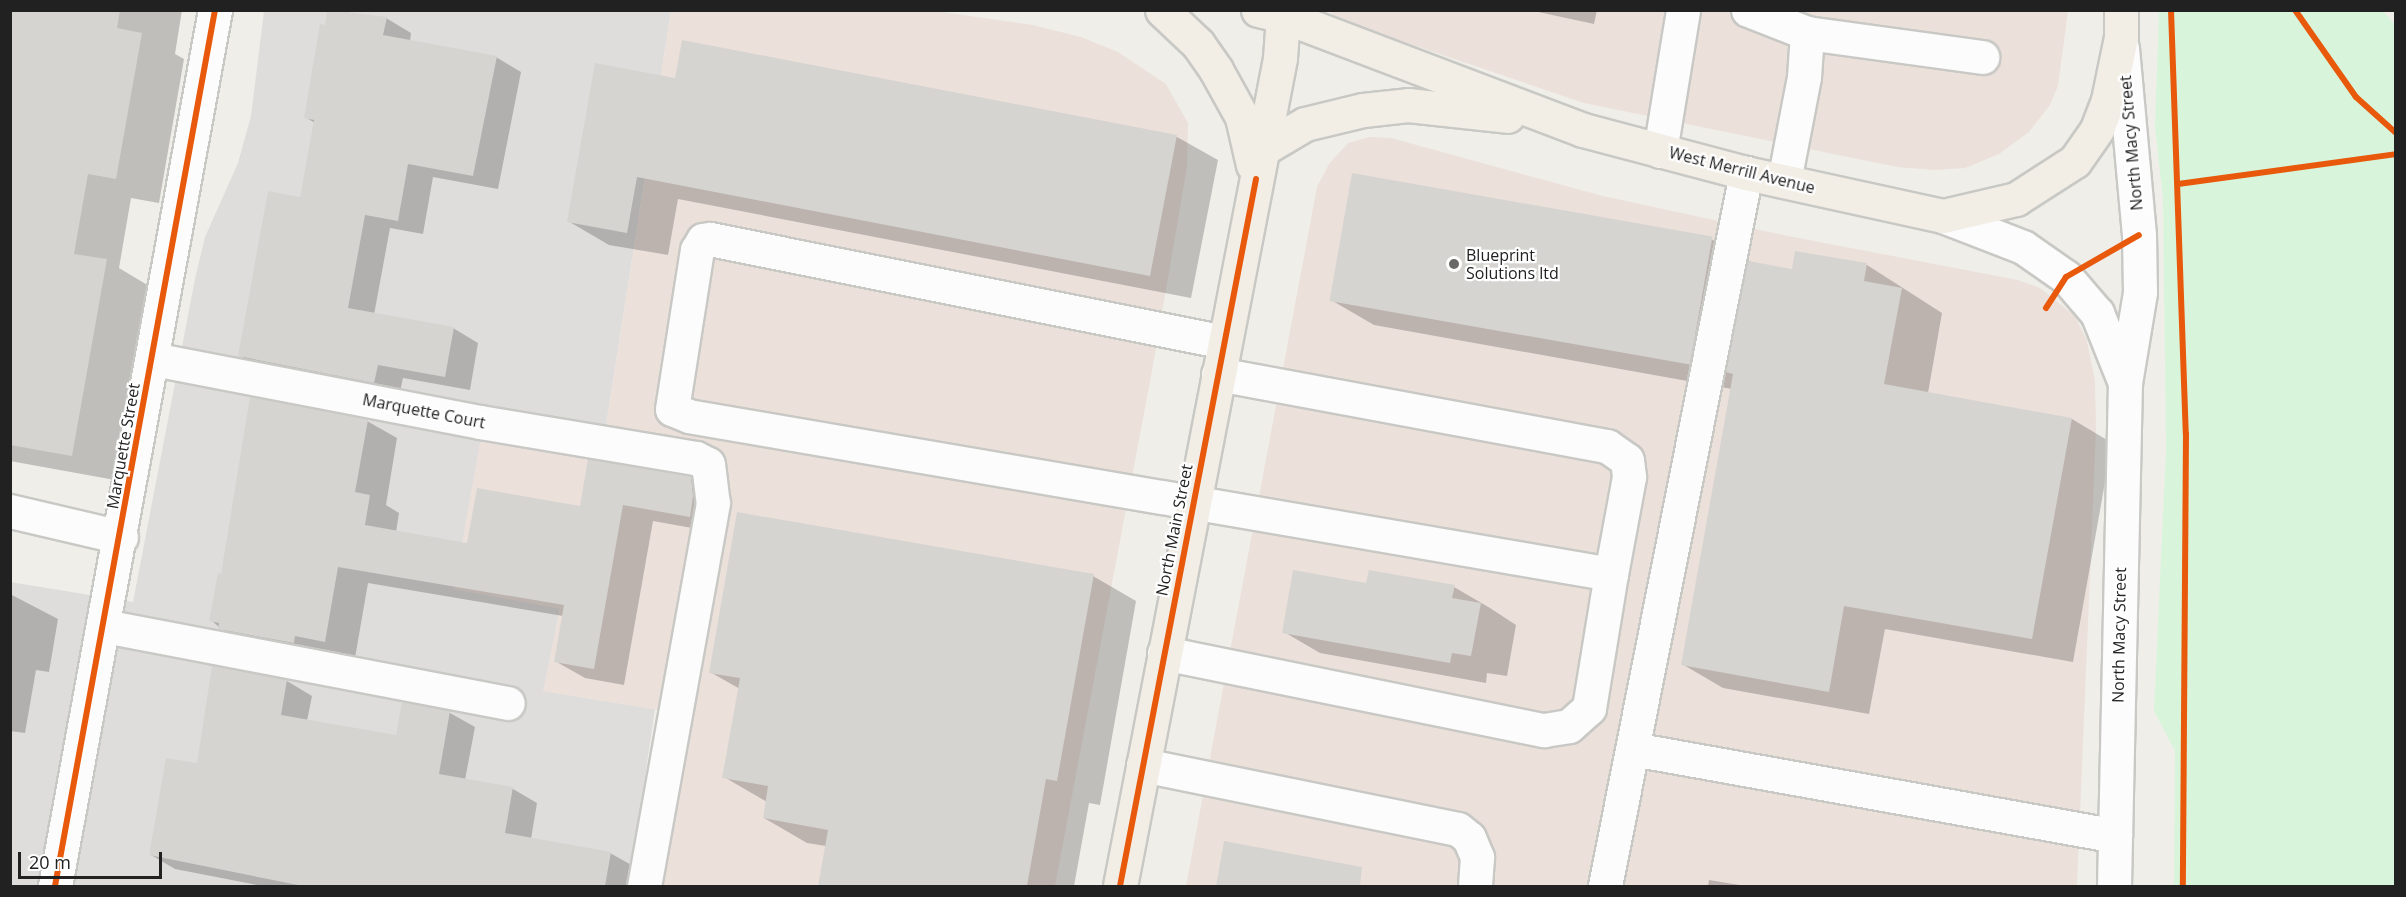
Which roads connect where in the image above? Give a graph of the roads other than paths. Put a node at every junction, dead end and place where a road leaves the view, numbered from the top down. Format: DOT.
graph roads {
  1 [pos="214,10"];
  2 [pos="1162,10"];
  3 [pos="1683,10"];
  4 [pos="1748,10"];
  5 [pos="1275,12"];
  6 [pos="2121,24"];
  7 [pos="1808,33"];
  8 [pos="1982,57"];
  9 [pos="1582,130"];
  10 [pos="1660,151"];
  11 [pos="1258,164"];
  12 [pos="1746,173"];
  13 [pos="1784,182"];
  14 [pos="1943,216"];
  15 [pos="1224,342"];
  16 [pos="153,359"];
  17 [pos="1218,374"];
  18 [pos="2125,382"];
  19 [pos="1193,501"];
  20 [pos="10,512"];
  21 [pos="121,537"];
  22 [pos="1611,574"];
  23 [pos="104,626"];
  24 [pos="1164,653"];
  25 [pos="508,703"];
  26 [pos="1633,749"];
  27 [pos="1143,765"];
  28 [pos="2115,836"];
  29 [pos="55,886"];
  30 [pos="644,886"];
  31 [pos="1120,886"];
  32 [pos="1475,886"];
  33 [pos="1605,886"];
  34 [pos="2114,886"];
  1 -- 16 [label="street, Marquette Street"];
  2 -- 11 [label="main road"];
  3 -- 10 [label="street"];
  4 -- 7 [label="street"];
  5 -- 9 [label="main road, West Merrill Avenue"];
  5 -- 11 [label="main road, North Main Street"];
  6 -- 14 [label="main road, West Merrill Avenue"];
  6 -- 18 [label="street, North Macy Street"];
  7 -- 8 [label="street"];
  7 -- 13 [label="street"];
  9 -- 10 [label="main road, West Merrill Avenue"];
  9 -- 11 [label="main road"];
  10 -- 12 [label="main road, West Merrill Avenue"];
  11 -- 15 [label="main road, North Main Street"];
  12 -- 13 [label="main road, West Merrill Avenue"];
  12 -- 26 [label="street"];
  13 -- 14 [label="main road, West Merrill Avenue"];
  14 -- 18 [label="street, North Macy Street"];
  15 -- 17 [label="main road, North Main Street"];
  15 -- 19 [label="street"];
  16 -- 21 [label="street, Marquette Street"];
  16 -- 30 [label="street, Marquette Court"];
  17 -- 19 [label="main road, North Main Street"];
  17 -- 22 [label="street"];
  18 -- 28 [label="street, North Macy Street"];
  19 -- 22 [label="street"];
  19 -- 24 [label="main road, North Main Street"];
  20 -- 21 [label="street"];
  21 -- 23 [label="street, Marquette Street"];
  22 -- 24 [label="street"];
  23 -- 25 [label="street"];
  23 -- 29 [label="street, Marquette Street"];
  24 -- 27 [label="main road, North Main Street"];
  26 -- 28 [label="street"];
  26 -- 33 [label="street"];
  27 -- 31 [label="main road, North Main Street"];
  27 -- 32 [label="street"];
  28 -- 34 [label="street, North Macy Street"];
}
